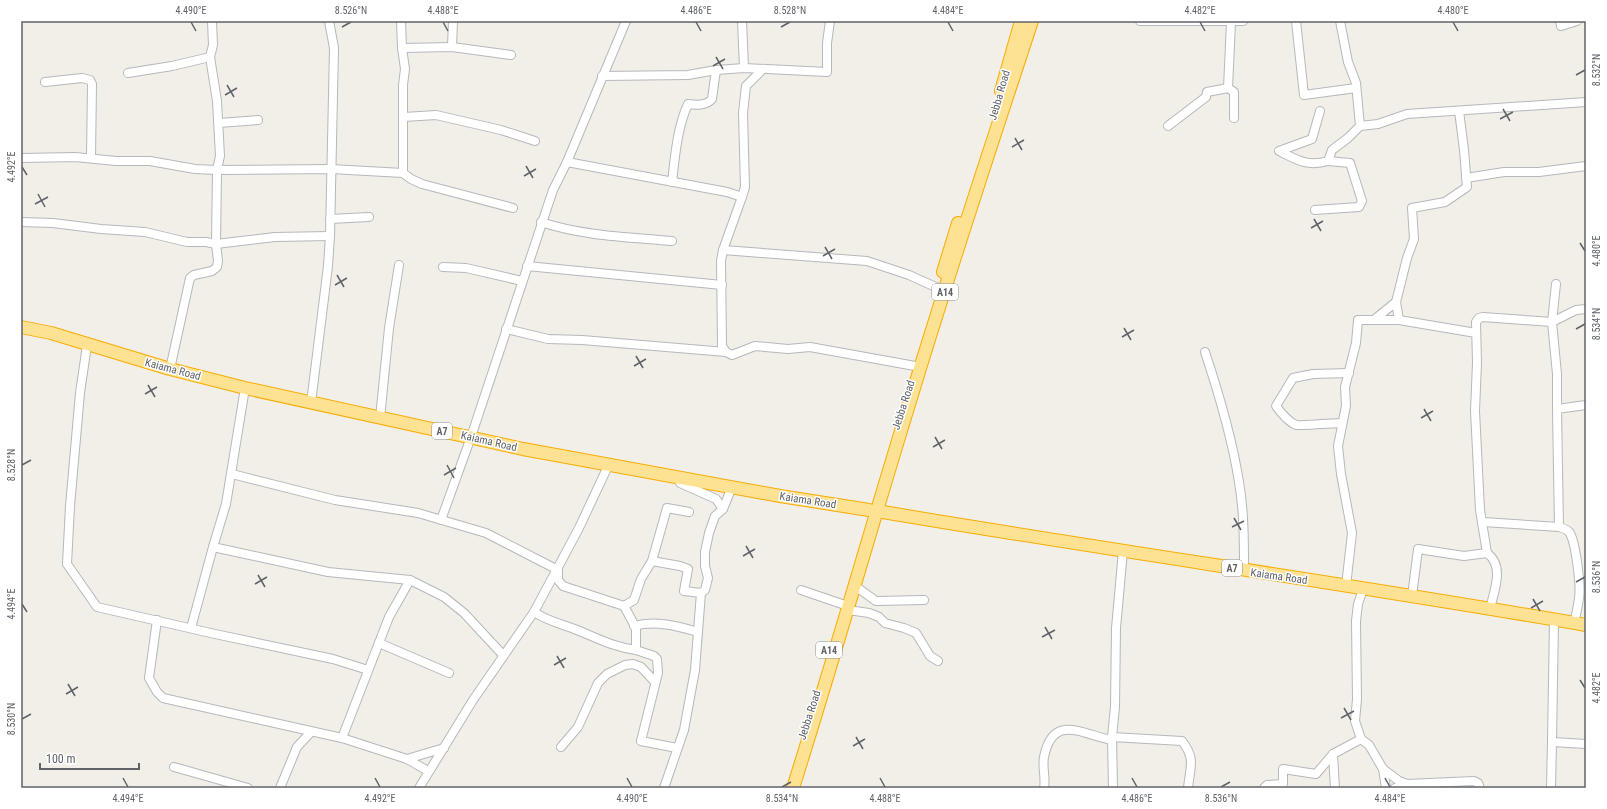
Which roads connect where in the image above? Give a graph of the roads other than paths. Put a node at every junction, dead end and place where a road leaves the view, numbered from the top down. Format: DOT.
graph roads {
  1 [pos="212,21"];
  2 [pos="329,21"];
  3 [pos="401,21"];
  4 [pos="453,21"];
  5 [pos="626,21"];
  6 [pos="742,21"];
  7 [pos="830,21"];
  8 [pos="1021,21"];
  9 [pos="1032,21"];
  10 [pos="1140,21"];
  11 [pos="1243,21"];
  12 [pos="1296,21"];
  13 [pos="1340,21"];
  14 [pos="1560,21"];
  15 [pos="1577,21"];
  16 [pos="1231,22"];
  17 [pos="452,47"];
  18 [pos="402,48"];
  19 [pos="511,55"];
  20 [pos="210,57"];
  21 [pos="744,68"];
  22 [pos="763,69"];
  23 [pos="716,70"];
  24 [pos="128,73"];
  25 [pos="602,76"];
  26 [pos="45,82"];
  27 [pos="1228,88"];
  28 [pos="1356,88"];
  29 [pos="1586,102"];
  30 [pos="1320,110"];
  31 [pos="1459,111"];
  32 [pos="404,117"];
  33 [pos="1234,118"];
  34 [pos="258,120"];
  35 [pos="219,123"];
  36 [pos="1168,126"];
  37 [pos="1360,126"];
  38 [pos="535,141"];
  39 [pos="21,158"];
  40 [pos="91,158"];
  41 [pos="567,162"];
  42 [pos="1328,162"];
  43 [pos="1586,166"];
  44 [pos="330,169"];
  45 [pos="217,170"];
  46 [pos="403,173"];
  47 [pos="1466,178"];
  48 [pos="672,182"];
  49 [pos="742,197"];
  50 [pos="512,208"];
  51 [pos="1314,210"];
  52 [pos="369,216"];
  53 [pos="330,219"];
  54 [pos="21,222"];
  55 [pos="541,222"];
  56 [pos="330,236"];
  57 [pos="672,240"];
  58 [pos="216,244"];
  59 [pos="723,250"];
  60 [pos="400,265"];
  61 [pos="527,266"];
  62 [pos="443,267"];
  63 [pos="522,281"];
  64 [pos="1556,284"];
  65 [pos="722,285"];
  66 [pos="938,288"];
  67 [pos="1396,302"];
  68 [pos="1586,309"];
  69 [pos="1375,319"];
  70 [pos="1399,320"];
  71 [pos="1552,322"];
  72 [pos="21,327"];
  73 [pos="506,329"];
  74 [pos="1476,333"];
  75 [pos="86,345"];
  76 [pos="726,352"];
  77 [pos="1205,352"];
  78 [pos="915,366"];
  79 [pos="170,369"];
  80 [pos="1349,373"];
  81 [pos="245,388"];
  82 [pos="311,403"];
  83 [pos="1586,404"];
  84 [pos="1557,409"];
  85 [pos="380,418"];
  86 [pos="1342,423"];
  87 [pos="471,437"];
  88 [pos="609,464"];
  89 [pos="232,474"];
  90 [pos="676,476"];
  91 [pos="732,487"];
  92 [pos="722,509"];
  93 [pos="873,511"];
  94 [pos="689,512"];
  95 [pos="441,520"];
  96 [pos="1482,522"];
  97 [pos="1559,527"];
  98 [pos="212,547"];
  99 [pos="1123,551"];
  100 [pos="1487,553"];
  101 [pos="652,561"];
  102 [pos="558,570"];
  103 [pos="1244,570"];
  104 [pos="410,580"];
  105 [pos="855,586"];
  106 [pos="1346,586"];
  107 [pos="1363,589"];
  108 [pos="801,590"];
  109 [pos="701,593"];
  110 [pos="1412,596"];
  111 [pos="924,600"];
  112 [pos="624,606"];
  113 [pos="845,607"];
  114 [pos="1490,609"];
  115 [pos="534,612"];
  116 [pos="157,620"];
  117 [pos="1554,620"];
  118 [pos="1580,624"];
  119 [pos="634,626"];
  120 [pos="191,628"];
  121 [pos="698,632"];
  122 [pos="379,643"];
  123 [pos="636,650"];
  124 [pos="503,655"];
  125 [pos="938,660"];
  126 [pos="368,670"];
  127 [pos="449,673"];
  128 [pos="655,682"];
  129 [pos="311,732"];
  130 [pos="342,738"];
  131 [pos="1112,739"];
  132 [pos="1361,739"];
  133 [pos="1552,742"];
  134 [pos="1586,744"];
  135 [pos="561,747"];
  136 [pos="444,748"];
  137 [pos="677,748"];
  138 [pos="1333,754"];
  139 [pos="407,759"];
  140 [pos="174,767"];
  141 [pos="1383,769"];
  142 [pos="428,771"];
  143 [pos="1407,784"];
  144 [pos="248,788"];
  145 [pos="280,788"];
  146 [pos="419,788"];
  147 [pos="664,788"];
  148 [pos="785,788"];
  149 [pos="793,788"];
  150 [pos="1044,788"];
  151 [pos="1113,788"];
  152 [pos="1188,788"];
  153 [pos="1264,788"];
  154 [pos="1335,788"];
  155 [pos="1386,788"];
  156 [pos="1395,788"];
  157 [pos="1480,788"];
  158 [pos="1552,788"];
  1 -- 20 [label="street"];
  2 -- 44 [label="street"];
  3 -- 18 [label="street"];
  4 -- 17 [label="street"];
  5 -- 25 [label="street"];
  6 -- 21 [label="street"];
  7 -- 22 [label="street"];
  8 -- 66 [label="highway, Jebba Road / A14"];
  9 -- 93 [label="highway, Jebba Road / A14"];
  10 -- 16 [label="street"];
  11 -- 16 [label="street"];
  12 -- 28 [label="street"];
  13 -- 28 [label="street"];
  14 -- 15 [label="street"];
  16 -- 27 [label="street"];
  17 -- 18 [label="street"];
  17 -- 19 [label="street"];
  18 -- 32 [label="street"];
  20 -- 24 [label="street"];
  20 -- 35 [label="street"];
  21 -- 22 [label="street"];
  21 -- 23 [label="street"];
  22 -- 49 [label="street"];
  23 -- 25 [label="street"];
  23 -- 48 [label="street"];
  25 -- 41 [label="street"];
  26 -- 40 [label="street"];
  27 -- 33 [label="street"];
  27 -- 36 [label="street"];
  28 -- 37 [label="street"];
  29 -- 31 [label="street"];
  30 -- 42 [label="street"];
  31 -- 37 [label="street"];
  31 -- 47 [label="street"];
  32 -- 38 [label="street"];
  32 -- 46 [label="street"];
  34 -- 35 [label="street"];
  35 -- 45 [label="street"];
  37 -- 42 [label="street"];
  39 -- 40 [label="street"];
  40 -- 45 [label="street"];
  41 -- 48 [label="street"];
  41 -- 55 [label="street"];
  42 -- 51 [label="street"];
  43 -- 47 [label="street"];
  44 -- 45 [label="street"];
  44 -- 46 [label="street"];
  44 -- 53 [label="street"];
  45 -- 58 [label="street"];
  46 -- 50 [label="street"];
  47 -- 67 [label="street"];
  48 -- 49 [label="street"];
  49 -- 59 [label="street"];
  52 -- 53 [label="street"];
  53 -- 56 [label="street"];
  54 -- 58 [label="street"];
  55 -- 57 [label="street"];
  55 -- 61 [label="street"];
  56 -- 58 [label="street"];
  56 -- 82 [label="street"];
  58 -- 79 [label="street"];
  59 -- 65 [label="street"];
  59 -- 66 [label="street"];
  60 -- 85 [label="street"];
  61 -- 63 [label="street"];
  61 -- 65 [label="street"];
  62 -- 63 [label="street"];
  63 -- 73 [label="street"];
  64 -- 71 [label="street"];
  65 -- 76 [label="street"];
  66 -- 78 [label="highway, Jebba Road / A14"];
  67 -- 69 [label="street"];
  67 -- 70 [label="street"];
  68 -- 71 [label="street"];
  69 -- 70 [label="street"];
  69 -- 80 [label="street"];
  70 -- 74 [label="street"];
  71 -- 74 [label="street"];
  71 -- 84 [label="street"];
  72 -- 75 [label="highway, Kaiama Road / A7"];
  73 -- 76 [label="street"];
  73 -- 87 [label="street"];
  74 -- 96 [label="street"];
  75 -- 79 [label="highway, Kaiama Road / A7"];
  75 -- 116 [label="street"];
  76 -- 78 [label="street"];
  77 -- 103 [label="street"];
  78 -- 93 [label="highway, Jebba Road / A14"];
  79 -- 81 [label="highway, Kaiama Road / A7"];
  80 -- 86 [label="street"];
  80 -- 86 [label="street"];
  81 -- 82 [label="highway, Kaiama Road / A7"];
  81 -- 89 [label="street"];
  82 -- 85 [label="highway, Kaiama Road / A7"];
  83 -- 84 [label="street"];
  84 -- 97 [label="street"];
  85 -- 87 [label="highway, Kaiama Road / A7"];
  86 -- 106 [label="street"];
  87 -- 88 [label="highway, Kaiama Road / A7"];
  87 -- 95 [label="street"];
  88 -- 90 [label="highway, Kaiama Road / A7"];
  88 -- 102 [label="street"];
  89 -- 95 [label="street"];
  89 -- 98 [label="street"];
  90 -- 91 [label="highway, Kaiama Road / A7"];
  90 -- 92 [label="street"];
  91 -- 92 [label="street"];
  91 -- 93 [label="highway, Kaiama Road / A7"];
  92 -- 109 [label="street"];
  93 -- 99 [label="highway, Kaiama Road / A7"];
  93 -- 105 [label="highway, Jebba Road / A14"];
  93 -- 113 [label="highway, Jebba Road / A14"];
  94 -- 101 [label="street"];
  95 -- 102 [label="street"];
  96 -- 97 [label="street"];
  96 -- 100 [label="street"];
  97 -- 118 [label="street"];
  98 -- 104 [label="street"];
  98 -- 120 [label="street"];
  99 -- 103 [label="highway, Kaiama Road / A7"];
  99 -- 131 [label="street"];
  100 -- 110 [label="street"];
  100 -- 114 [label="street"];
  101 -- 109 [label="street"];
  101 -- 112 [label="street"];
  102 -- 112 [label="street"];
  102 -- 115 [label="street"];
  103 -- 106 [label="highway, Kaiama Road / A7"];
  104 -- 122 [label="street"];
  104 -- 124 [label="street"];
  105 -- 111 [label="street"];
  105 -- 113 [label="highway, Jebba Road / A14"];
  106 -- 107 [label="highway, Kaiama Road / A7"];
  107 -- 110 [label="highway, Kaiama Road / A7"];
  107 -- 132 [label="street"];
  108 -- 113 [label="street"];
  109 -- 121 [label="street"];
  110 -- 114 [label="highway, Kaiama Road / A7"];
  112 -- 119 [label="street"];
  113 -- 125 [label="street"];
  113 -- 148 [label="highway, Jebba Road / A14"];
  113 -- 149 [label="highway, Jebba Road / A14"];
  114 -- 117 [label="highway, Kaiama Road / A7"];
  115 -- 123 [label="street"];
  115 -- 124 [label="street"];
  116 -- 120 [label="street"];
  116 -- 129 [label="street"];
  117 -- 118 [label="highway, Kaiama Road / A7"];
  117 -- 133 [label="street"];
  119 -- 121 [label="street"];
  119 -- 123 [label="street"];
  120 -- 126 [label="street"];
  121 -- 137 [label="street"];
  122 -- 126 [label="street"];
  122 -- 127 [label="street"];
  123 -- 128 [label="street"];
  124 -- 136 [label="street"];
  126 -- 130 [label="street"];
  128 -- 135 [label="street"];
  128 -- 137 [label="street"];
  129 -- 130 [label="street"];
  129 -- 145 [label="street"];
  130 -- 139 [label="street"];
  131 -- 150 [label="street"];
  131 -- 151 [label="street"];
  131 -- 152 [label="street"];
  132 -- 138 [label="street"];
  132 -- 141 [label="street"];
  133 -- 134 [label="street"];
  133 -- 158 [label="street"];
  136 -- 139 [label="street"];
  136 -- 142 [label="street"];
  137 -- 147 [label="street"];
  138 -- 153 [label="street"];
  138 -- 154 [label="street"];
  139 -- 142 [label="street"];
  140 -- 144 [label="street"];
  141 -- 143 [label="street"];
  141 -- 155 [label="street"];
  142 -- 146 [label="street"];
  143 -- 156 [label="street"];
  143 -- 157 [label="street"];
}
